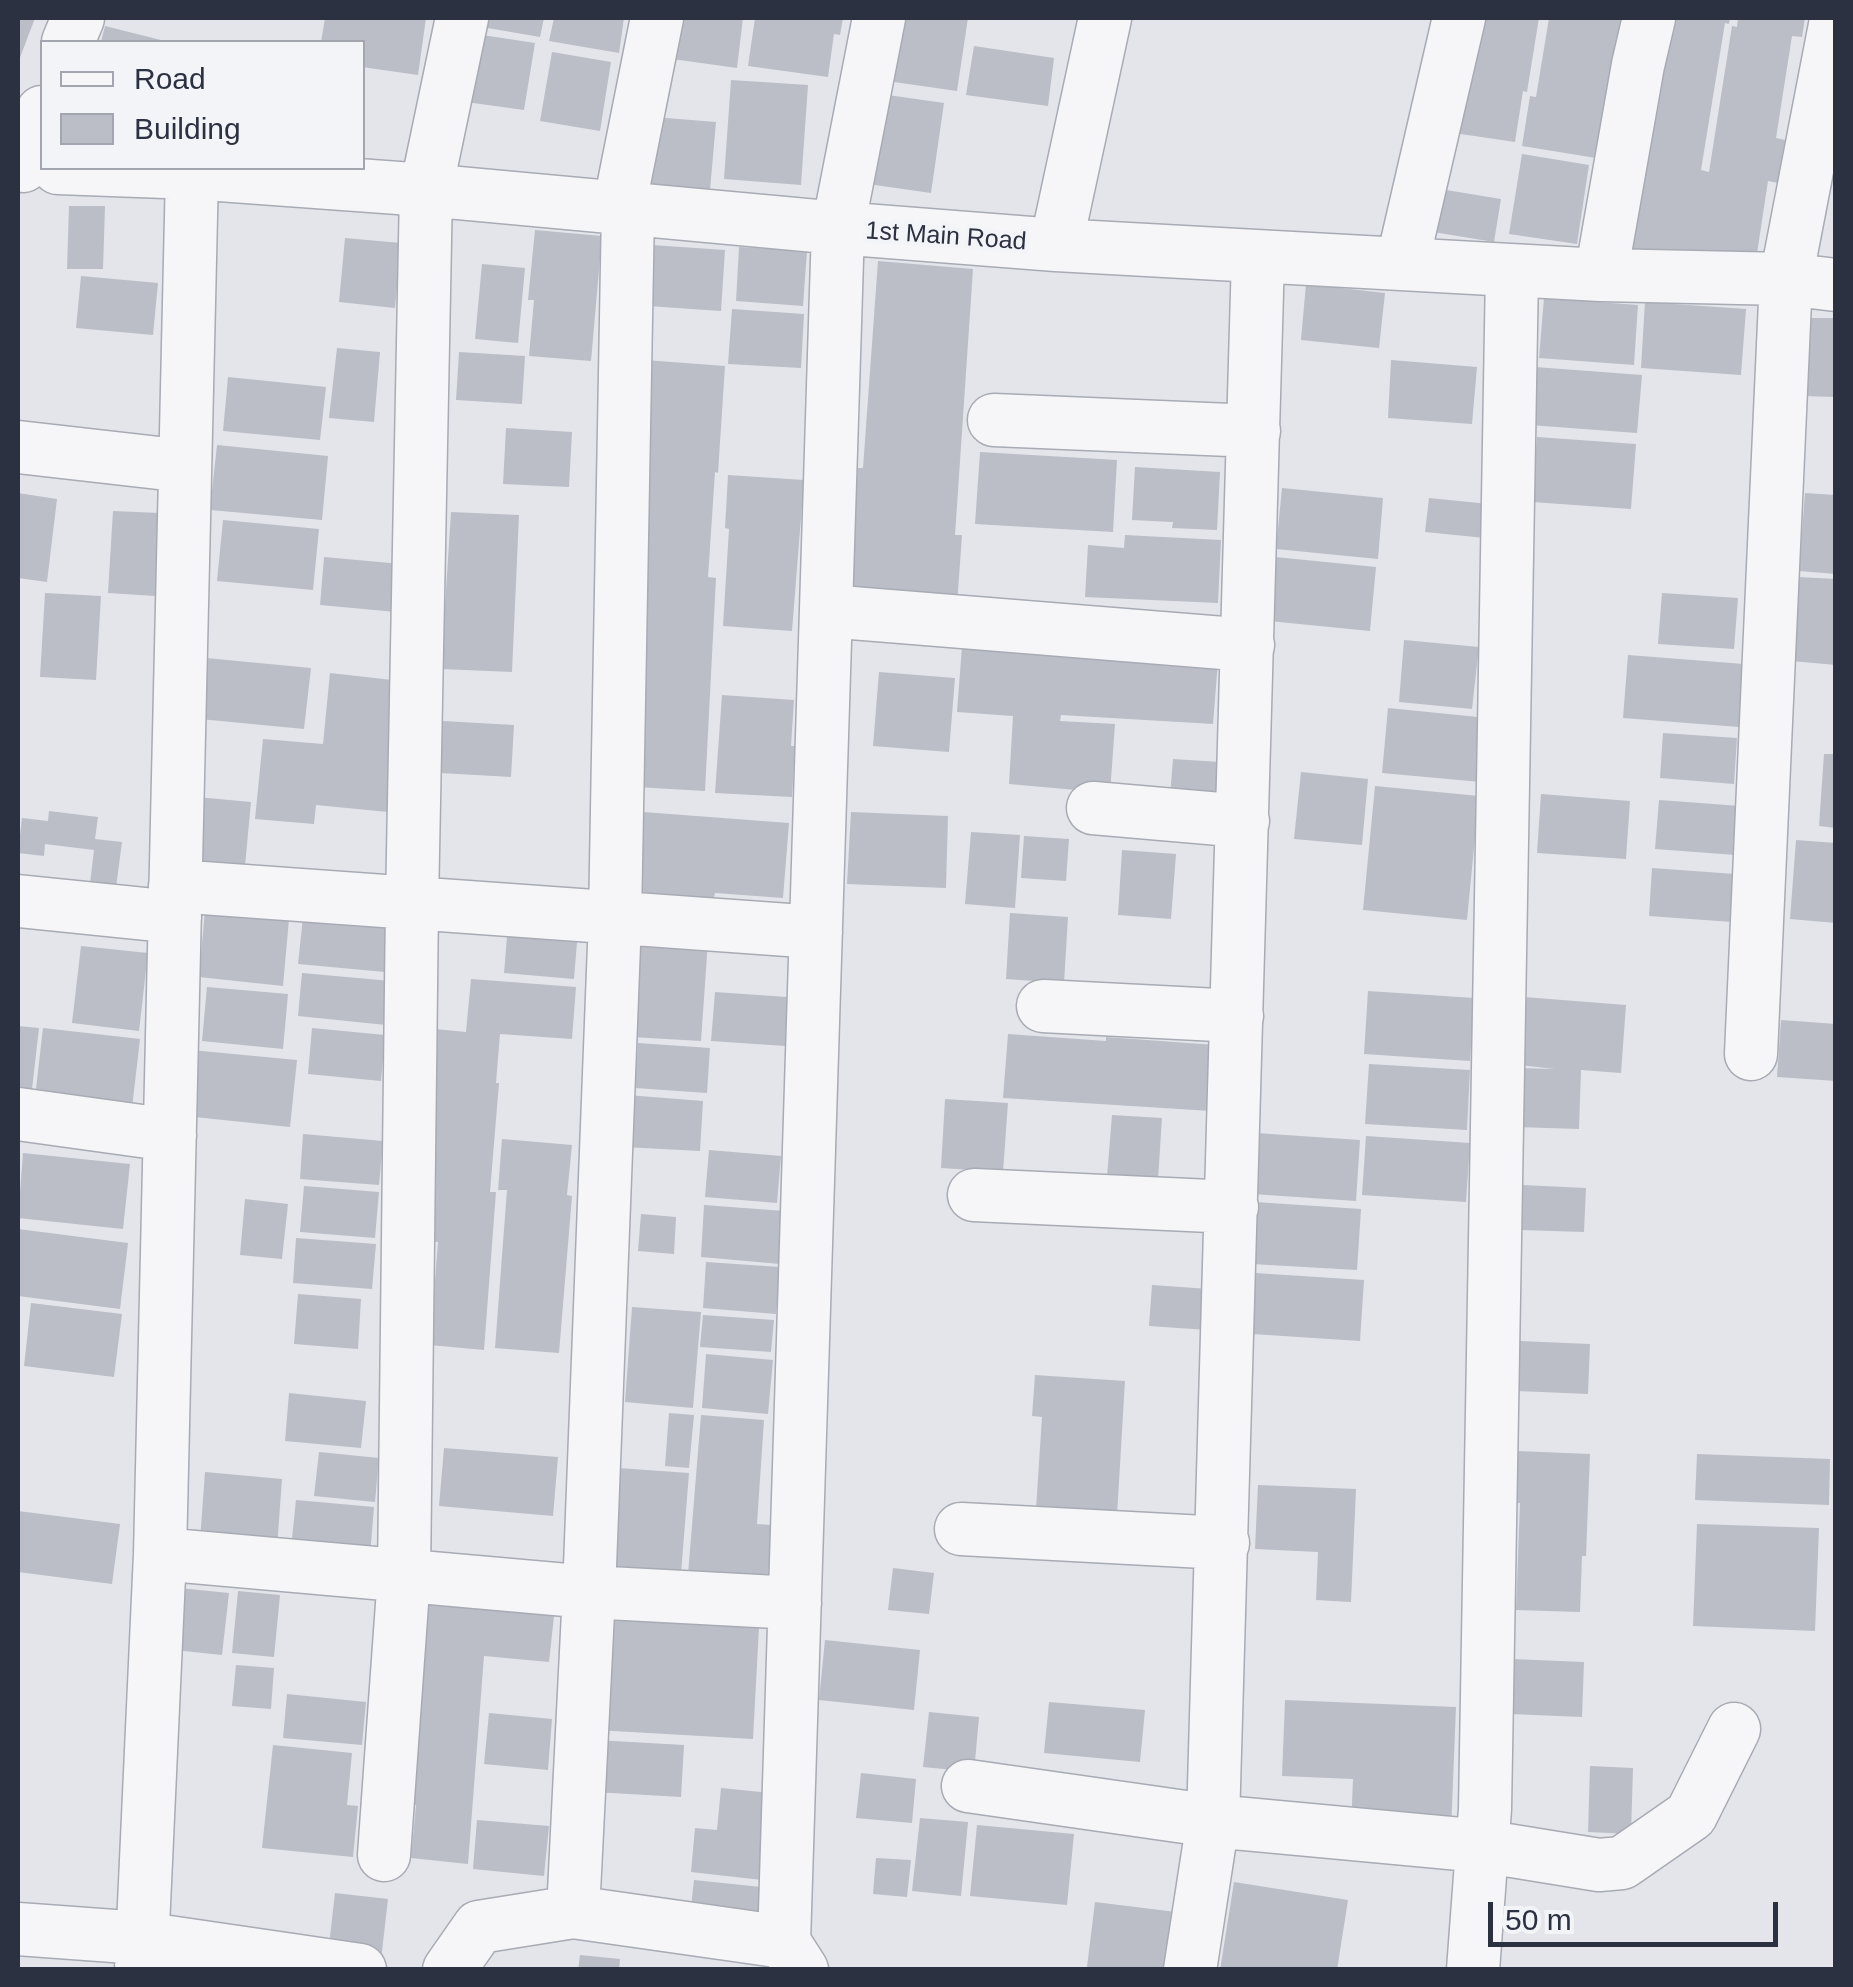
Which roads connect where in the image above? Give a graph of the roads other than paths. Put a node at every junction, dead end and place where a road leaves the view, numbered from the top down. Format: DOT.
graph roads {
  1 [pos="462,18"];
  2 [pos="656,18"];
  3 [pos="879,18"];
  4 [pos="1105,18"];
  5 [pos="1459,18"];
  6 [pos="1649,18"];
  7 [pos="1836,20"];
  8 [pos="40,127"];
  9 [pos="35,166"];
  10 [pos="125,170"];
  11 [pos="192,173"];
  12 [pos="426,190"];
  13 [pos="624,208"];
  14 [pos="838,228"];
  15 [pos="1056,245"];
  16 [pos="1258,256"];
  17 [pos="1402,264"];
  18 [pos="1512,271"];
  19 [pos="1601,275"];
  20 [pos="1811,282"];
  21 [pos="994,420"];
  22 [pos="1254,431"];
  23 [pos="18,447"];
  24 [pos="185,466"];
  25 [pos="827,610"];
  26 [pos="1248,645"];
  27 [pos="1093,808"];
  28 [pos="1243,821"];
  29 [pos="18,901"];
  30 [pos="175,902"];
  31 [pos="412,904"];
  32 [pos="615,919"];
  33 [pos="816,932"];
  34 [pos="1043,1006"];
  35 [pos="1237,1016"];
  36 [pos="1751,1054"];
  37 [pos="18,1114"];
  38 [pos="170,1135"];
  39 [pos="974,1195"];
  40 [pos="1232,1207"];
  41 [pos="961,1528"];
  42 [pos="1223,1543"];
  43 [pos="160,1554"];
  44 [pos="404,1576"];
  45 [pos="589,1592"];
  46 [pos="795,1603"];
  47 [pos="1734,1729"];
  48 [pos="968,1786"];
  49 [pos="1214,1821"];
  50 [pos="1482,1846"];
  51 [pos="384,1855"];
  52 [pos="573,1912"];
  53 [pos="18,1929"];
  54 [pos="141,1954"];
  55 [pos="793,1956"];
  56 [pos="360,1970"];
  57 [pos="449,1970"];
  58 [pos="1190,1970"];
  59 [pos="1473,1970"];
  1 -- 12 [label="street"];
  2 -- 13 [label="street"];
  3 -- 14 [label="street"];
  4 -- 15 [label="street"];
  5 -- 17 [label="street"];
  6 -- 19 [label="street"];
  7 -- 20 [label="street"];
  8 -- 9 [label="street"];
  10 -- 11 [label="street, 1st Main Road"];
  11 -- 12 [label="street, 1st Main Road"];
  11 -- 24 [label="street"];
  12 -- 13 [label="street, 1st Main Road"];
  12 -- 31 [label="street"];
  13 -- 14 [label="street, 1st Main Road"];
  13 -- 32 [label="street"];
  14 -- 15 [label="street, 1st Main Road"];
  14 -- 25 [label="street"];
  15 -- 16 [label="street, 1st Main Road"];
  16 -- 17 [label="street, 1st Main Road"];
  16 -- 22 [label="street"];
  17 -- 18 [label="street, 1st Main Road"];
  18 -- 19 [label="street, 1st Main Road"];
  18 -- 50 [label="street"];
  19 -- 20 [label="street, 1st Main Road"];
  20 -- 36 [label="street"];
  21 -- 22 [label="street"];
  22 -- 26 [label="street"];
  23 -- 24 [label="street"];
  24 -- 30 [label="street"];
  25 -- 26 [label="street"];
  25 -- 33 [label="street"];
  26 -- 28 [label="street"];
  27 -- 28 [label="street"];
  28 -- 35 [label="street"];
  29 -- 30 [label="street"];
  30 -- 31 [label="street"];
  30 -- 38 [label="street"];
  31 -- 32 [label="street"];
  31 -- 44 [label="street"];
  32 -- 33 [label="street"];
  32 -- 45 [label="street"];
  33 -- 46 [label="street"];
  34 -- 35 [label="street"];
  35 -- 40 [label="street"];
  37 -- 38 [label="street"];
  38 -- 43 [label="street"];
  39 -- 40 [label="street"];
  40 -- 42 [label="street"];
  41 -- 42 [label="street"];
  42 -- 49 [label="street"];
  43 -- 44 [label="street"];
  43 -- 54 [label="street"];
  44 -- 45 [label="street"];
  44 -- 51 [label="street"];
  45 -- 46 [label="street"];
  45 -- 52 [label="street"];
  46 -- 55 [label="street"];
  47 -- 50 [label="street"];
  48 -- 49 [label="street"];
  49 -- 50 [label="street"];
  49 -- 58 [label="street"];
  50 -- 59 [label="street"];
  52 -- 55 [label="street"];
  52 -- 57 [label="street"];
  53 -- 54 [label="street"];
  54 -- 56 [label="street"];
}
